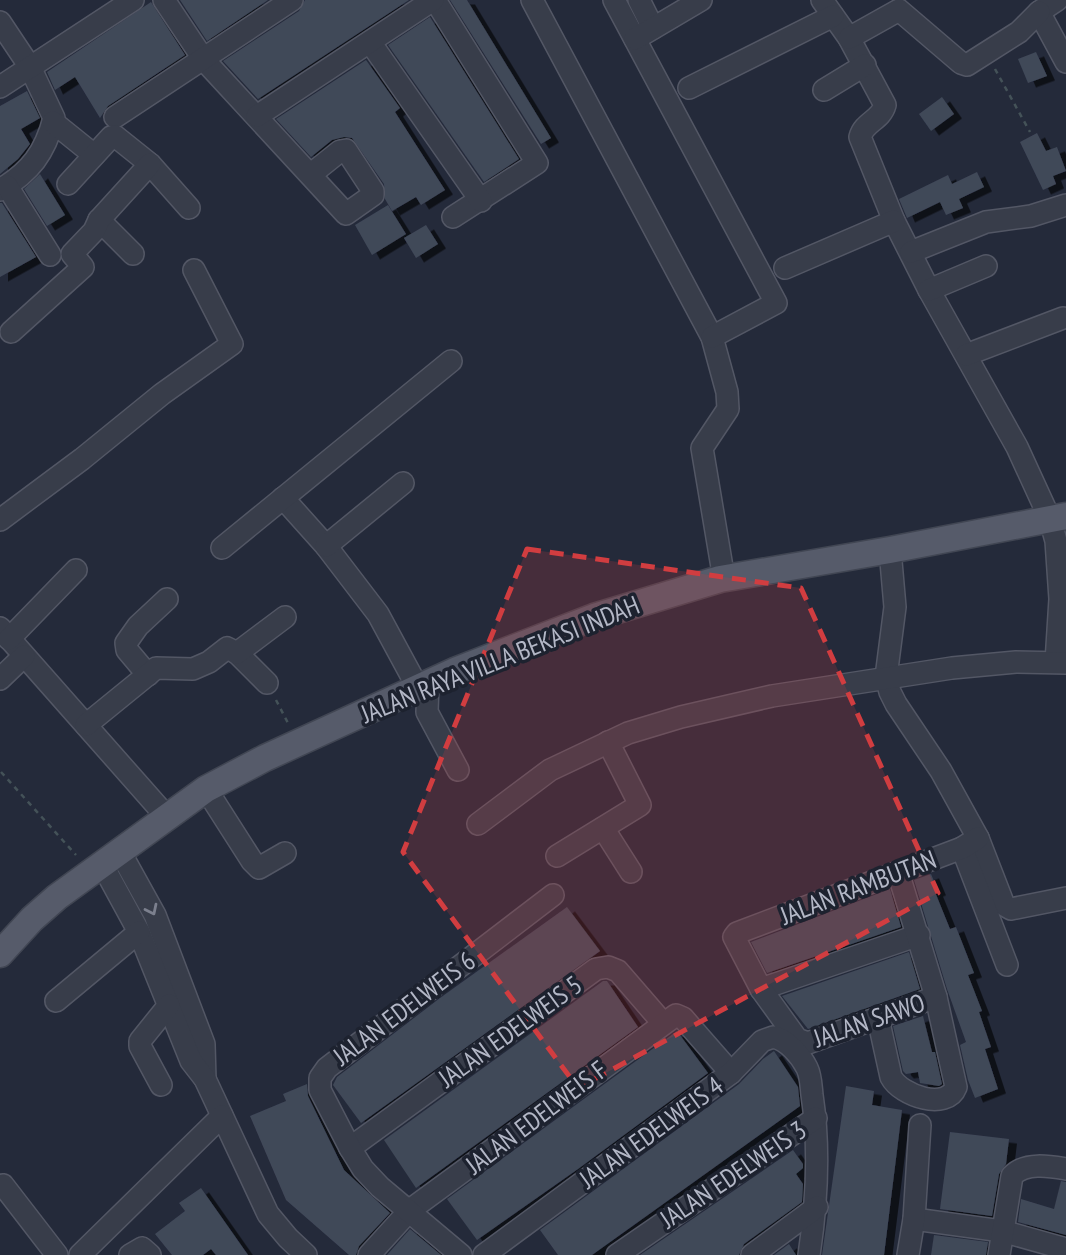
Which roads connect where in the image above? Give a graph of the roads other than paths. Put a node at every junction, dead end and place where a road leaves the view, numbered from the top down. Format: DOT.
graph roads {
  1 [pos="133,0"];
  2 [pos="164,0"];
  3 [pos="292,0"];
  4 [pos="434,0"];
  5 [pos="532,0"];
  6 [pos="614,0"];
  7 [pos="639,0"];
  8 [pos="701,0"];
  9 [pos="905,5"];
  10 [pos="1048,6"];
  11 [pos="827,8"];
  12 [pos="0,22"];
  13 [pos="653,28"];
  14 [pos="849,38"];
  15 [pos="635,39"];
  16 [pos="370,42"];
  17 [pos="204,60"];
  18 [pos="1066,62"];
  19 [pos="865,65"];
  20 [pos="30,67"];
  21 [pos="0,87"];
  22 [pos="689,88"];
  23 [pos="824,90"];
  24 [pos="257,116"];
  25 [pos="115,117"];
  26 [pos="53,122"];
  27 [pos="94,156"];
  28 [pos="150,164"];
  29 [pos="310,175"];
  30 [pos="68,184"];
  31 [pos="3,188"];
  32 [pos="481,201"];
  33 [pos="1066,205"];
  34 [pos="189,208"];
  35 [pos="453,217"];
  36 [pos="99,220"];
  37 [pos="894,221"];
  38 [pos="911,252"];
  39 [pos="133,254"];
  40 [pos="50,255"];
  41 [pos="986,266"];
  42 [pos="785,268"];
  43 [pos="194,270"];
  44 [pos="929,289"];
  45 [pos="1063,318"];
  46 [pos="11,332"];
  47 [pos="712,337"];
  48 [pos="966,355"];
  49 [pos="451,361"];
  50 [pos="402,482"];
  51 [pos="284,498"];
  52 [pos="1058,517"];
  53 [pos="0,520"];
  54 [pos="326,546"];
  55 [pos="222,548"];
  56 [pos="890,550"];
  57 [pos="76,570"];
  58 [pos="724,579"];
  59 [pos="167,599"];
  60 [pos="285,617"];
  61 [pos="4,633"];
  62 [pos="237,653"];
  63 [pos="24,656"];
  64 [pos="1061,662"];
  65 [pos="148,675"];
  66 [pos="886,677"];
  67 [pos="0,679"];
  68 [pos="267,683"];
  69 [pos="423,686"];
  70 [pos="86,725"];
  71 [pos="607,741"];
  72 [pos="458,770"];
  73 [pos="206,789"];
  74 [pos="166,816"];
  75 [pos="478,824"];
  76 [pos="603,828"];
  77 [pos="970,843"];
  78 [pos="285,853"];
  79 [pos="557,856"];
  80 [pos="104,862"];
  81 [pos="631,872"];
  82 [pos="898,872"];
  83 [pos="553,895"];
  84 [pos="1065,902"];
  85 [pos="139,932"];
  86 [pos="919,935"];
  87 [pos="0,954"];
  88 [pos="1007,965"];
  89 [pos="761,989"];
  90 [pos="936,997"];
  91 [pos="56,1001"];
  92 [pos="169,1006"];
  93 [pos="878,1018"];
  94 [pos="663,1023"];
  95 [pos="731,1073"];
  96 [pos="205,1079"];
  97 [pos="161,1085"];
  98 [pos="222,1116"];
  99 [pos="816,1118"];
  100 [pos="920,1125"];
  101 [pos="350,1148"];
  102 [pos="1066,1169"];
  103 [pos="4,1185"];
  104 [pos="817,1207"];
  105 [pos="410,1210"];
  106 [pos="914,1219"];
  107 [pos="1002,1231"];
  108 [pos="1066,1249"];
  109 [pos="57,1255"];
  110 [pos="79,1255"];
  111 [pos="130,1255"];
  112 [pos="150,1255"];
  113 [pos="306,1255"];
  114 [pos="369,1255"];
  115 [pos="461,1255"];
  116 [pos="484,1255"];
  117 [pos="617,1255"];
  118 [pos="752,1255"];
  119 [pos="809,1255"];
  120 [pos="908,1255"];
  121 [pos="999,1255"];
  1 -- 20 [label="street"];
  2 -- 17 [label="street"];
  3 -- 17 [label="street"];
  4 -- 16 [label="street"];
  4 -- 32 [label="street"];
  5 -- 47 [label="street"];
  6 -- 15 [label="street"];
  7 -- 13 [label="street"];
  8 -- 13 [label="street"];
  9 -- 10 [label="street"];
  9 -- 14 [label="street"];
  10 -- 18 [label="street"];
  11 -- 14 [label="street"];
  11 -- 22 [label="street"];
  12 -- 20 [label="street"];
  13 -- 15 [label="street"];
  14 -- 19 [label="street"];
  15 -- 47 [label="street"];
  16 -- 24 [label="street"];
  16 -- 32 [label="street"];
  17 -- 24 [label="street"];
  17 -- 25 [label="street"];
  19 -- 23 [label="street"];
  19 -- 37 [label="street"];
  20 -- 21 [label="street"];
  20 -- 26 [label="street"];
  24 -- 29 [label="street"];
  26 -- 27 [label="street"];
  26 -- 31 [label="street"];
  27 -- 28 [label="street"];
  27 -- 30 [label="street"];
  28 -- 34 [label="street"];
  28 -- 36 [label="street"];
  31 -- 40 [label="street"];
  32 -- 35 [label="street"];
  33 -- 38 [label="street"];
  36 -- 39 [label="street"];
  36 -- 46 [label="street"];
  37 -- 38 [label="street"];
  37 -- 42 [label="street"];
  38 -- 44 [label="street"];
  41 -- 44 [label="street"];
  43 -- 53 [label="street"];
  44 -- 48 [label="street"];
  45 -- 48 [label="street"];
  47 -- 58 [label="street"];
  48 -- 52 [label="street"];
  49 -- 51 [label="street"];
  50 -- 54 [label="street"];
  51 -- 54 [label="street"];
  51 -- 55 [label="street"];
  52 -- 56 [label="main road, JALAN RAYA VILLA BEKASI INDAH"];
  52 -- 64 [label="street"];
  54 -- 69 [label="street"];
  56 -- 58 [label="main road, JALAN RAYA VILLA BEKASI INDAH"];
  56 -- 66 [label="street"];
  57 -- 61 [label="street"];
  58 -- 69 [label="main road, JALAN RAYA VILLA BEKASI INDAH"];
  59 -- 65 [label="street"];
  60 -- 62 [label="street"];
  61 -- 63 [label="street"];
  62 -- 65 [label="street"];
  62 -- 68 [label="street"];
  63 -- 67 [label="street"];
  63 -- 70 [label="street"];
  64 -- 66 [label="street"];
  65 -- 70 [label="street"];
  66 -- 71 [label="street"];
  66 -- 77 [label="street"];
  69 -- 72 [label="street"];
  69 -- 73 [label="main road, JALAN RAYA VILLA BEKASI INDAH"];
  70 -- 74 [label="street"];
  71 -- 75 [label="street"];
  71 -- 76 [label="street"];
  73 -- 74 [label="main road, JALAN RAYA VILLA BEKASI INDAH"];
  73 -- 78 [label="street"];
  74 -- 80 [label="main road, JALAN RAYA VILLA BEKASI INDAH"];
  76 -- 79 [label="street"];
  76 -- 81 [label="street"];
  77 -- 82 [label="street, JALAN RAMBUTAN"];
  77 -- 84 [label="street"];
  77 -- 88 [label="street"];
  80 -- 85 [label="street"];
  80 -- 87 [label="main road, JALAN RAYA VILLA BEKASI INDAH"];
  80 -- 96 [label="street, one-way"];
  82 -- 86 [label="street"];
  82 -- 89 [label="street, JALAN RAMBUTAN"];
  83 -- 101 [label="street, JALAN EDELWEIS 6"];
  85 -- 91 [label="street"];
  85 -- 92 [label="street"];
  86 -- 89 [label="street"];
  86 -- 90 [label="street"];
  89 -- 93 [label="street, JALAN SAWO"];
  90 -- 93 [label="street, JALAN SAWO"];
  90 -- 93 [label="street"];
  92 -- 96 [label="street"];
  92 -- 97 [label="street"];
  94 -- 95 [label="street"];
  94 -- 101 [label="street, JALAN EDELWEIS 5"];
  94 -- 105 [label="street, JALAN EDELWEIS F"];
  95 -- 99 [label="street, JALAN EDELWEIS 4"];
  95 -- 116 [label="street, JALAN EDELWEIS 4"];
  96 -- 98 [label="street"];
  98 -- 110 [label="street"];
  98 -- 113 [label="street"];
  99 -- 104 [label="street"];
  99 -- 117 [label="street, JALAN EDELWEIS 3"];
  100 -- 106 [label="street"];
  101 -- 105 [label="street, JALAN EDELWEIS 6"];
  102 -- 107 [label="street"];
  103 -- 109 [label="street"];
  104 -- 118 [label="street"];
  104 -- 119 [label="street"];
  105 -- 114 [label="street, JALAN EDELWEIS F"];
  105 -- 115 [label="street, JALAN EDELWEIS 6"];
  106 -- 107 [label="street"];
  106 -- 120 [label="street"];
  107 -- 108 [label="street"];
  107 -- 121 [label="street"];
  111 -- 112 [label="street"];
}
